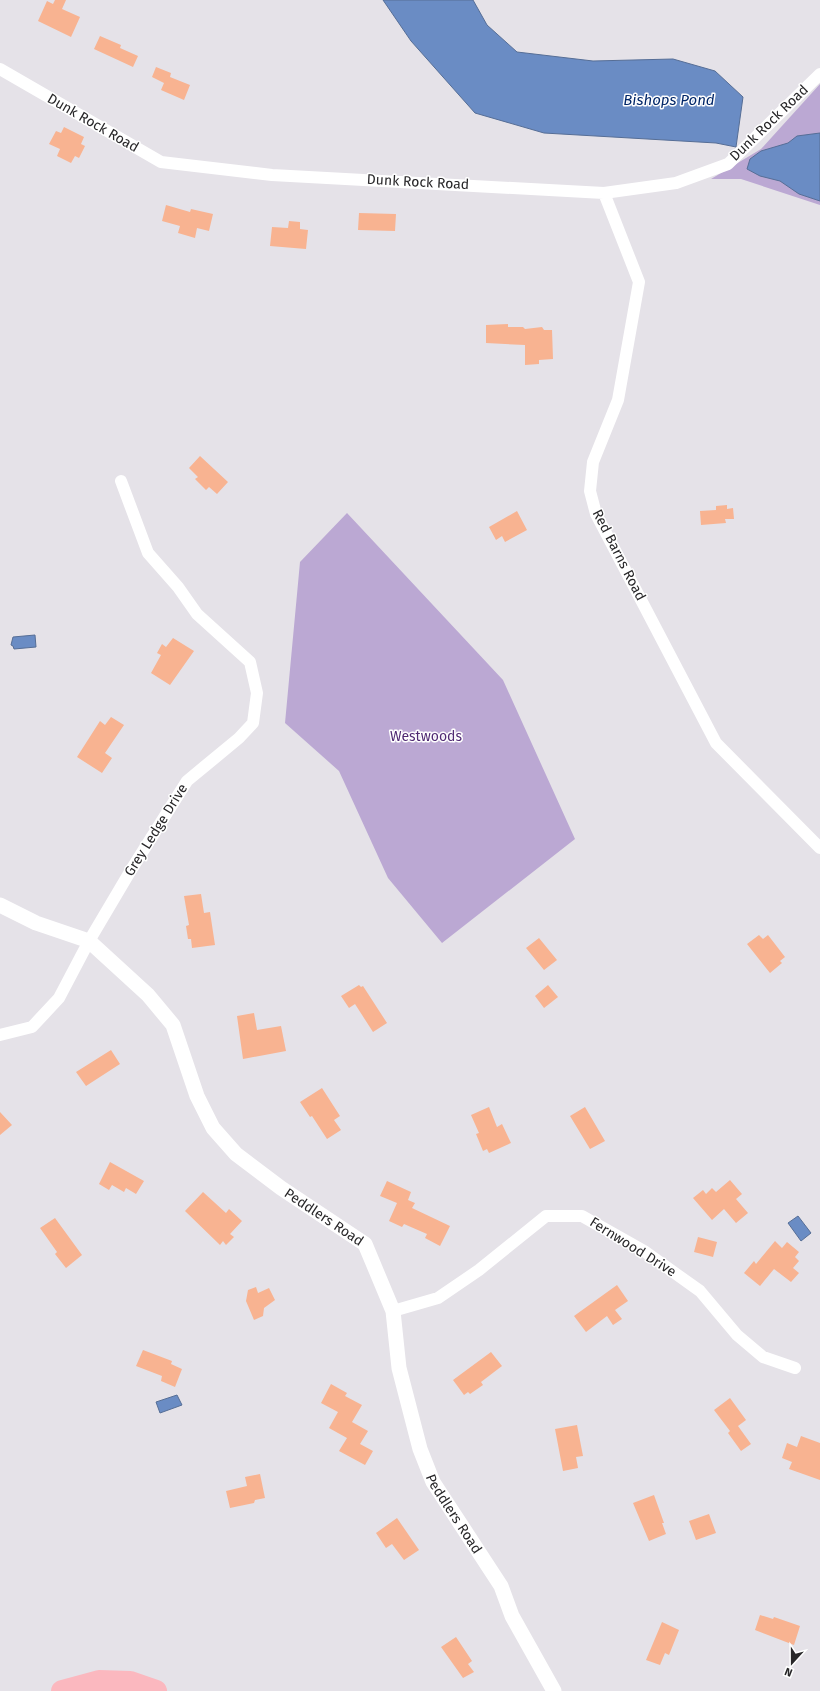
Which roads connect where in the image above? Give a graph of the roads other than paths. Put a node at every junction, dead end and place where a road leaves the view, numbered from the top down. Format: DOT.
graph roads {
  1 [pos="0,69"];
  2 [pos="820,74"];
  3 [pos="604,193"];
  4 [pos="121,481"];
  5 [pos="820,848"];
  6 [pos="0,905"];
  7 [pos="89,941"];
  8 [pos="0,1035"];
  9 [pos="393,1311"];
  10 [pos="795,1368"];
  11 [pos="62,1691"];
  12 [pos="156,1691"];
  13 [pos="554,1691"];
  1 -- 3 [label="street, Dunk Rock Road"];
  2 -- 3 [label="street, Dunk Rock Road"];
  3 -- 5 [label="street, Red Barns Road"];
  4 -- 7 [label="street, Grey Ledge Drive"];
  6 -- 7 [label="street, Peddlers Road"];
  7 -- 8 [label="street, Grey Ledge Drive"];
  7 -- 9 [label="street, Peddlers Road"];
  9 -- 10 [label="street, Fernwood Drive"];
  9 -- 13 [label="street, Peddlers Road"];
  11 -- 12 [label="highway"];
}
